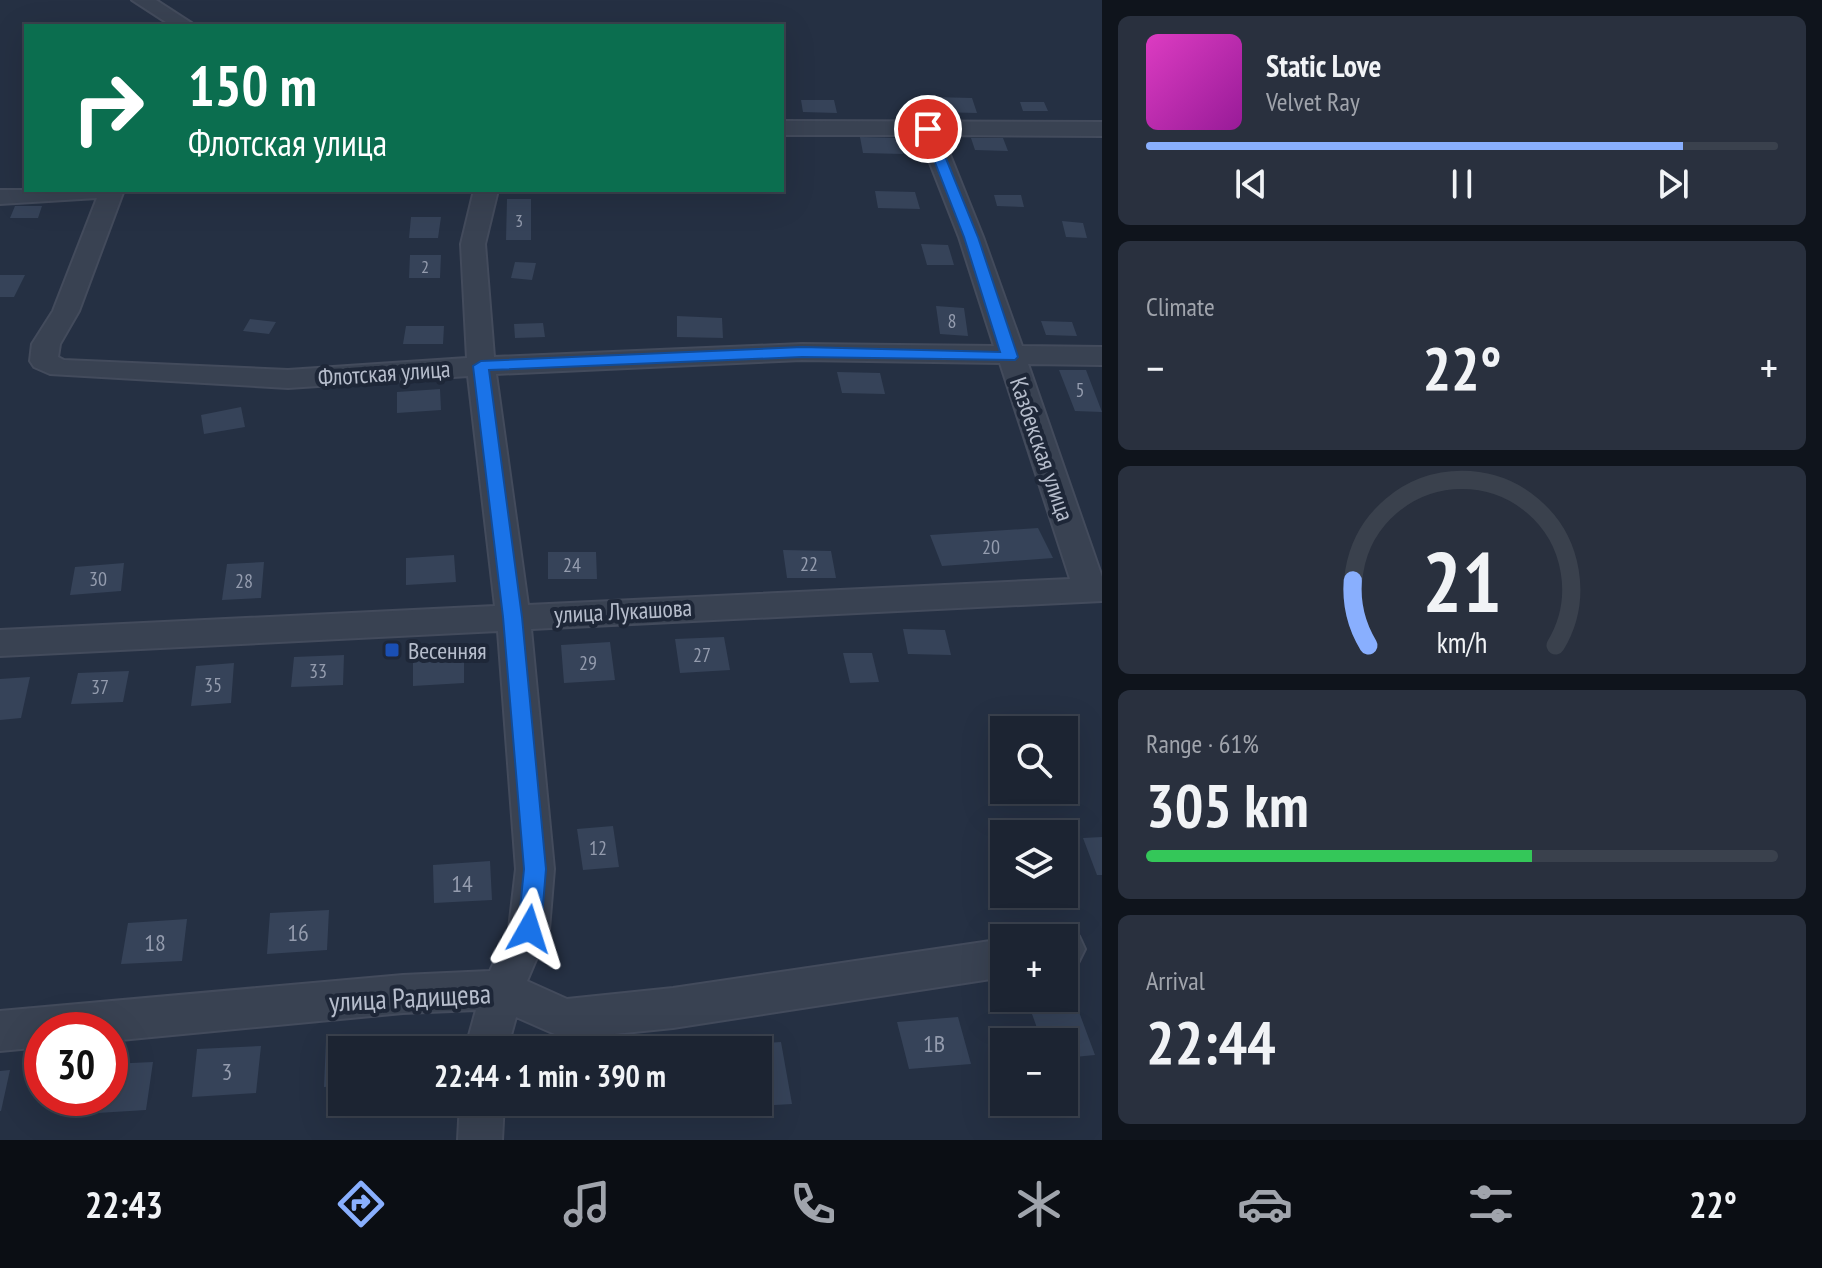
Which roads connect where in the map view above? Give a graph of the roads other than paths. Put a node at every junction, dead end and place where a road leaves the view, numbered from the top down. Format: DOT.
graph roads {
  1 [pos="142,0"];
  2 [pos="183,24"];
  3 [pos="784,128"];
  4 [pos="928,129"];
  5 [pos="1102,129"];
  6 [pos="79,192"];
  7 [pos="109,192"];
  8 [pos="486,192"];
  9 [pos="0,197"];
  10 [pos="1102,356"];
  11 [pos="1010,357"];
  12 [pos="481,366"];
  13 [pos="1096,589"];
  14 [pos="513,617"];
  15 [pos="0,643"];
  16 [pos="990,960"];
  17 [pos="502,990"];
  18 [pos="0,1031"];
  19 [pos="490,1036"];
  20 [pos="481,1116"];
  21 [pos="480,1140"];
  1 -- 2 [label="street"];
  3 -- 4 [label="street"];
  4 -- 5 [label="street"];
  4 -- 11 [label="street, Казбекская улица"];
  6 -- 9 [label="street"];
  7 -- 12 [label="street, Флотская улица"];
  8 -- 12 [label="street"];
  10 -- 11 [label="street, Флотская улица"];
  11 -- 12 [label="street, Флотская улица"];
  11 -- 13 [label="street, Казбекская улица"];
  12 -- 14 [label="street"];
  13 -- 14 [label="street, улица Лукашова"];
  14 -- 15 [label="street, улица Лукашова"];
  14 -- 17 [label="street"];
  16 -- 17 [label="street, улица Радищева"];
  17 -- 18 [label="street, улица Радищева"];
  17 -- 19 [label="street"];
  20 -- 21 [label="street"];
}
